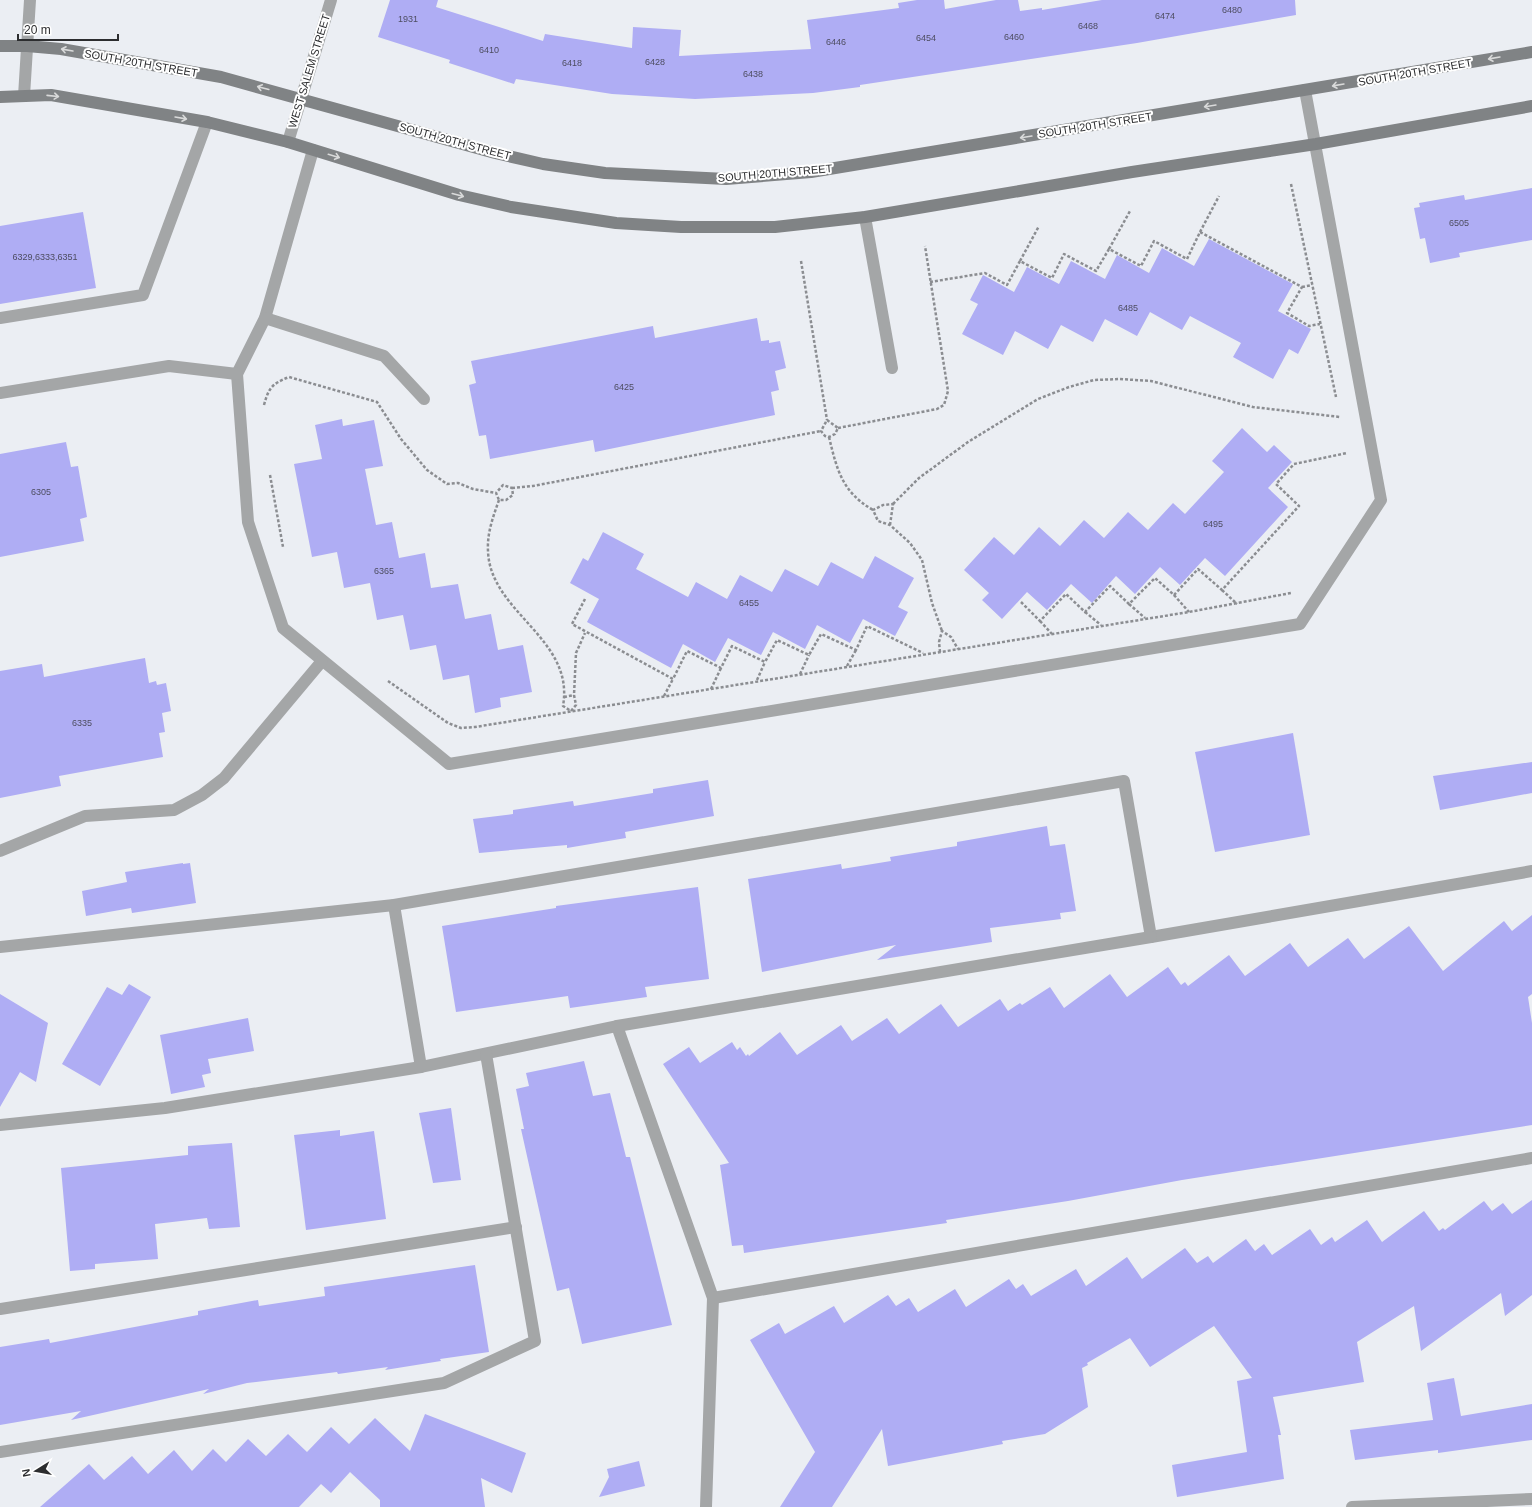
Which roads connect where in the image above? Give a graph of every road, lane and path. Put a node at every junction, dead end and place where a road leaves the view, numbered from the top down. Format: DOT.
graph roads {
  1 [pos="30,0"];
  2 [pos="331,0"];
  3 [pos="0,46"];
  4 [pos="27,46"];
  5 [pos="1532,52"];
  6 [pos="1305,90"];
  7 [pos="0,96"];
  8 [pos="24,96"];
  9 [pos="301,98"];
  10 [pos="1532,106"];
  11 [pos="207,122"];
  12 [pos="288,142"];
  13 [pos="1316,144"];
  14 [pos="314,150"];
  15 [pos="1291,184"];
  16 [pos="1219,196"];
  17 [pos="1130,211"];
  18 [pos="864,217"];
  19 [pos="1038,226"];
  20 [pos="1200,232"];
  21 [pos="925,246"];
  22 [pos="1109,249"];
  23 [pos="801,260"];
  24 [pos="1020,262"];
  25 [pos="930,282"];
  26 [pos="1312,285"];
  27 [pos="1302,287"];
  28 [pos="0,318"];
  29 [pos="265,318"];
  30 [pos="1320,324"];
  31 [pos="892,368"];
  32 [pos="237,374"];
  33 [pos="0,393"];
  34 [pos="424,398"];
  35 [pos="1336,402"];
  36 [pos="1338,409"];
  37 [pos="263,412"];
  38 [pos="1340,417"];
  39 [pos="827,420"];
  40 [pos="1341,424"];
  41 [pos="838,428"];
  42 [pos="821,431"];
  43 [pos="830,438"];
  44 [pos="1346,446"];
  45 [pos="1348,453"];
  46 [pos="1349,460"];
  47 [pos="269,468"];
  48 [pos="512,488"];
  49 [pos="496,493"];
  50 [pos="499,500"];
  51 [pos="893,504"];
  52 [pos="873,510"];
  53 [pos="890,525"];
  54 [pos="284,553"];
  55 [pos="1222,590"];
  56 [pos="1294,592"];
  57 [pos="1174,596"];
  58 [pos="586,599"];
  59 [pos="1021,602"];
  60 [pos="1129,604"];
  61 [pos="1237,604"];
  62 [pos="1085,612"];
  63 [pos="1189,612"];
  64 [pos="1146,618"];
  65 [pos="1040,621"];
  66 [pos="1101,625"];
  67 [pos="942,631"];
  68 [pos="585,633"];
  69 [pos="1052,634"];
  70 [pos="958,649"];
  71 [pos="856,650"];
  72 [pos="940,652"];
  73 [pos="925,654"];
  74 [pos="809,655"];
  75 [pos="322,661"];
  76 [pos="765,662"];
  77 [pos="847,666"];
  78 [pos="721,668"];
  79 [pos="800,674"];
  80 [pos="384,678"];
  81 [pos="673,679"];
  82 [pos="757,681"];
  83 [pos="711,689"];
  84 [pos="574,695"];
  85 [pos="664,696"];
  86 [pos="564,697"];
  87 [pos="571,711"];
  88 [pos="0,851"];
  89 [pos="1532,871"];
  90 [pos="394,905"];
  91 [pos="1151,937"];
  92 [pos="0,947"];
  93 [pos="617,1026"];
  94 [pos="486,1054"];
  95 [pos="421,1067"];
  96 [pos="0,1125"];
  97 [pos="1532,1158"];
  98 [pos="516,1227"];
  99 [pos="713,1298"];
  100 [pos="0,1309"];
  101 [pos="0,1452"];
  102 [pos="1532,1499"];
  103 [pos="706,1507"];
  104 [pos="1352,1507"];
  1 -- 4 [label="street"];
  2 -- 9 [label="street, WEST SALEM STREET"];
  3 -- 4 [label="street, SOUTH 20TH STREET"];
  4 -- 8 [label="street"];
  9 -- 4 [label="street, SOUTH 20TH STREET, one-way"];
  5 -- 6 [label="street, SOUTH 20TH STREET, one-way"];
  6 -- 9 [label="street, SOUTH 20TH STREET, one-way"];
  6 -- 13 [label="street"];
  7 -- 8 [label="street"];
  8 -- 11 [label="street, one-way"];
  9 -- 12 [label="street, WEST SALEM STREET"];
  10 -- 13 [label="street"];
  11 -- 12 [label="street"];
  11 -- 28 [label="street"];
  12 -- 14 [label="street"];
  13 -- 18 [label="street"];
  13 -- 75 [label="street"];
  14 -- 18 [label="street, one-way"];
  14 -- 29 [label="street"];
  15 -- 26 [label="path"];
  16 -- 20 [label="path"];
  17 -- 22 [label="path"];
  18 -- 31 [label="street"];
  19 -- 24 [label="path"];
  20 -- 22 [label="path"];
  20 -- 27 [label="path"];
  21 -- 25 [label="path"];
  22 -- 24 [label="path"];
  23 -- 39 [label="path"];
  24 -- 25 [label="path"];
  25 -- 41 [label="path"];
  26 -- 27 [label="path"];
  26 -- 30 [label="path"];
  27 -- 30 [label="path"];
  29 -- 32 [label="street"];
  29 -- 34 [label="street"];
  30 -- 35 [label="path"];
  32 -- 33 [label="street"];
  32 -- 75 [label="street"];
  36 -- 38 [label="path"];
  37 -- 49 [label="path"];
  38 -- 40 [label="path"];
  38 -- 51 [label="path"];
  39 -- 41 [label="path"];
  39 -- 42 [label="path"];
  41 -- 43 [label="path"];
  42 -- 43 [label="path"];
  42 -- 48 [label="path"];
  43 -- 52 [label="path"];
  44 -- 45 [label="path"];
  45 -- 46 [label="path"];
  45 -- 55 [label="path"];
  47 -- 54 [label="path"];
  48 -- 49 [label="path"];
  48 -- 50 [label="path"];
  49 -- 50 [label="path"];
  50 -- 86 [label="path"];
  51 -- 52 [label="path"];
  51 -- 53 [label="path"];
  52 -- 53 [label="path"];
  53 -- 67 [label="path"];
  55 -- 57 [label="path"];
  55 -- 61 [label="path"];
  56 -- 61 [label="path"];
  57 -- 60 [label="path"];
  57 -- 63 [label="path"];
  58 -- 68 [label="path"];
  59 -- 65 [label="path"];
  60 -- 62 [label="path"];
  60 -- 64 [label="path"];
  61 -- 63 [label="path"];
  62 -- 65 [label="path"];
  62 -- 66 [label="path"];
  63 -- 64 [label="path"];
  64 -- 66 [label="path"];
  65 -- 69 [label="path"];
  66 -- 69 [label="path"];
  67 -- 70 [label="path"];
  67 -- 72 [label="path"];
  68 -- 81 [label="path"];
  68 -- 84 [label="path"];
  69 -- 70 [label="path"];
  70 -- 72 [label="path"];
  71 -- 73 [label="path"];
  71 -- 74 [label="path"];
  71 -- 77 [label="path"];
  72 -- 73 [label="path"];
  73 -- 77 [label="path"];
  74 -- 76 [label="path"];
  74 -- 79 [label="path"];
  75 -- 88 [label="street"];
  76 -- 78 [label="path"];
  76 -- 82 [label="path"];
  77 -- 79 [label="path"];
  78 -- 81 [label="path"];
  78 -- 83 [label="path"];
  79 -- 82 [label="path"];
  80 -- 87 [label="path"];
  81 -- 85 [label="path"];
  82 -- 83 [label="path"];
  83 -- 85 [label="path"];
  84 -- 86 [label="path"];
  84 -- 87 [label="path"];
  85 -- 87 [label="path"];
  86 -- 87 [label="path"];
  89 -- 91 [label="street"];
  90 -- 91 [label="street"];
  90 -- 92 [label="street"];
  90 -- 95 [label="street"];
  91 -- 93 [label="street"];
  93 -- 94 [label="street"];
  93 -- 99 [label="street"];
  94 -- 95 [label="street"];
  94 -- 98 [label="street"];
  95 -- 96 [label="street"];
  97 -- 99 [label="street"];
  98 -- 100 [label="street"];
  98 -- 101 [label="street"];
  99 -- 103 [label="street"];
  102 -- 104 [label="street"];
}
